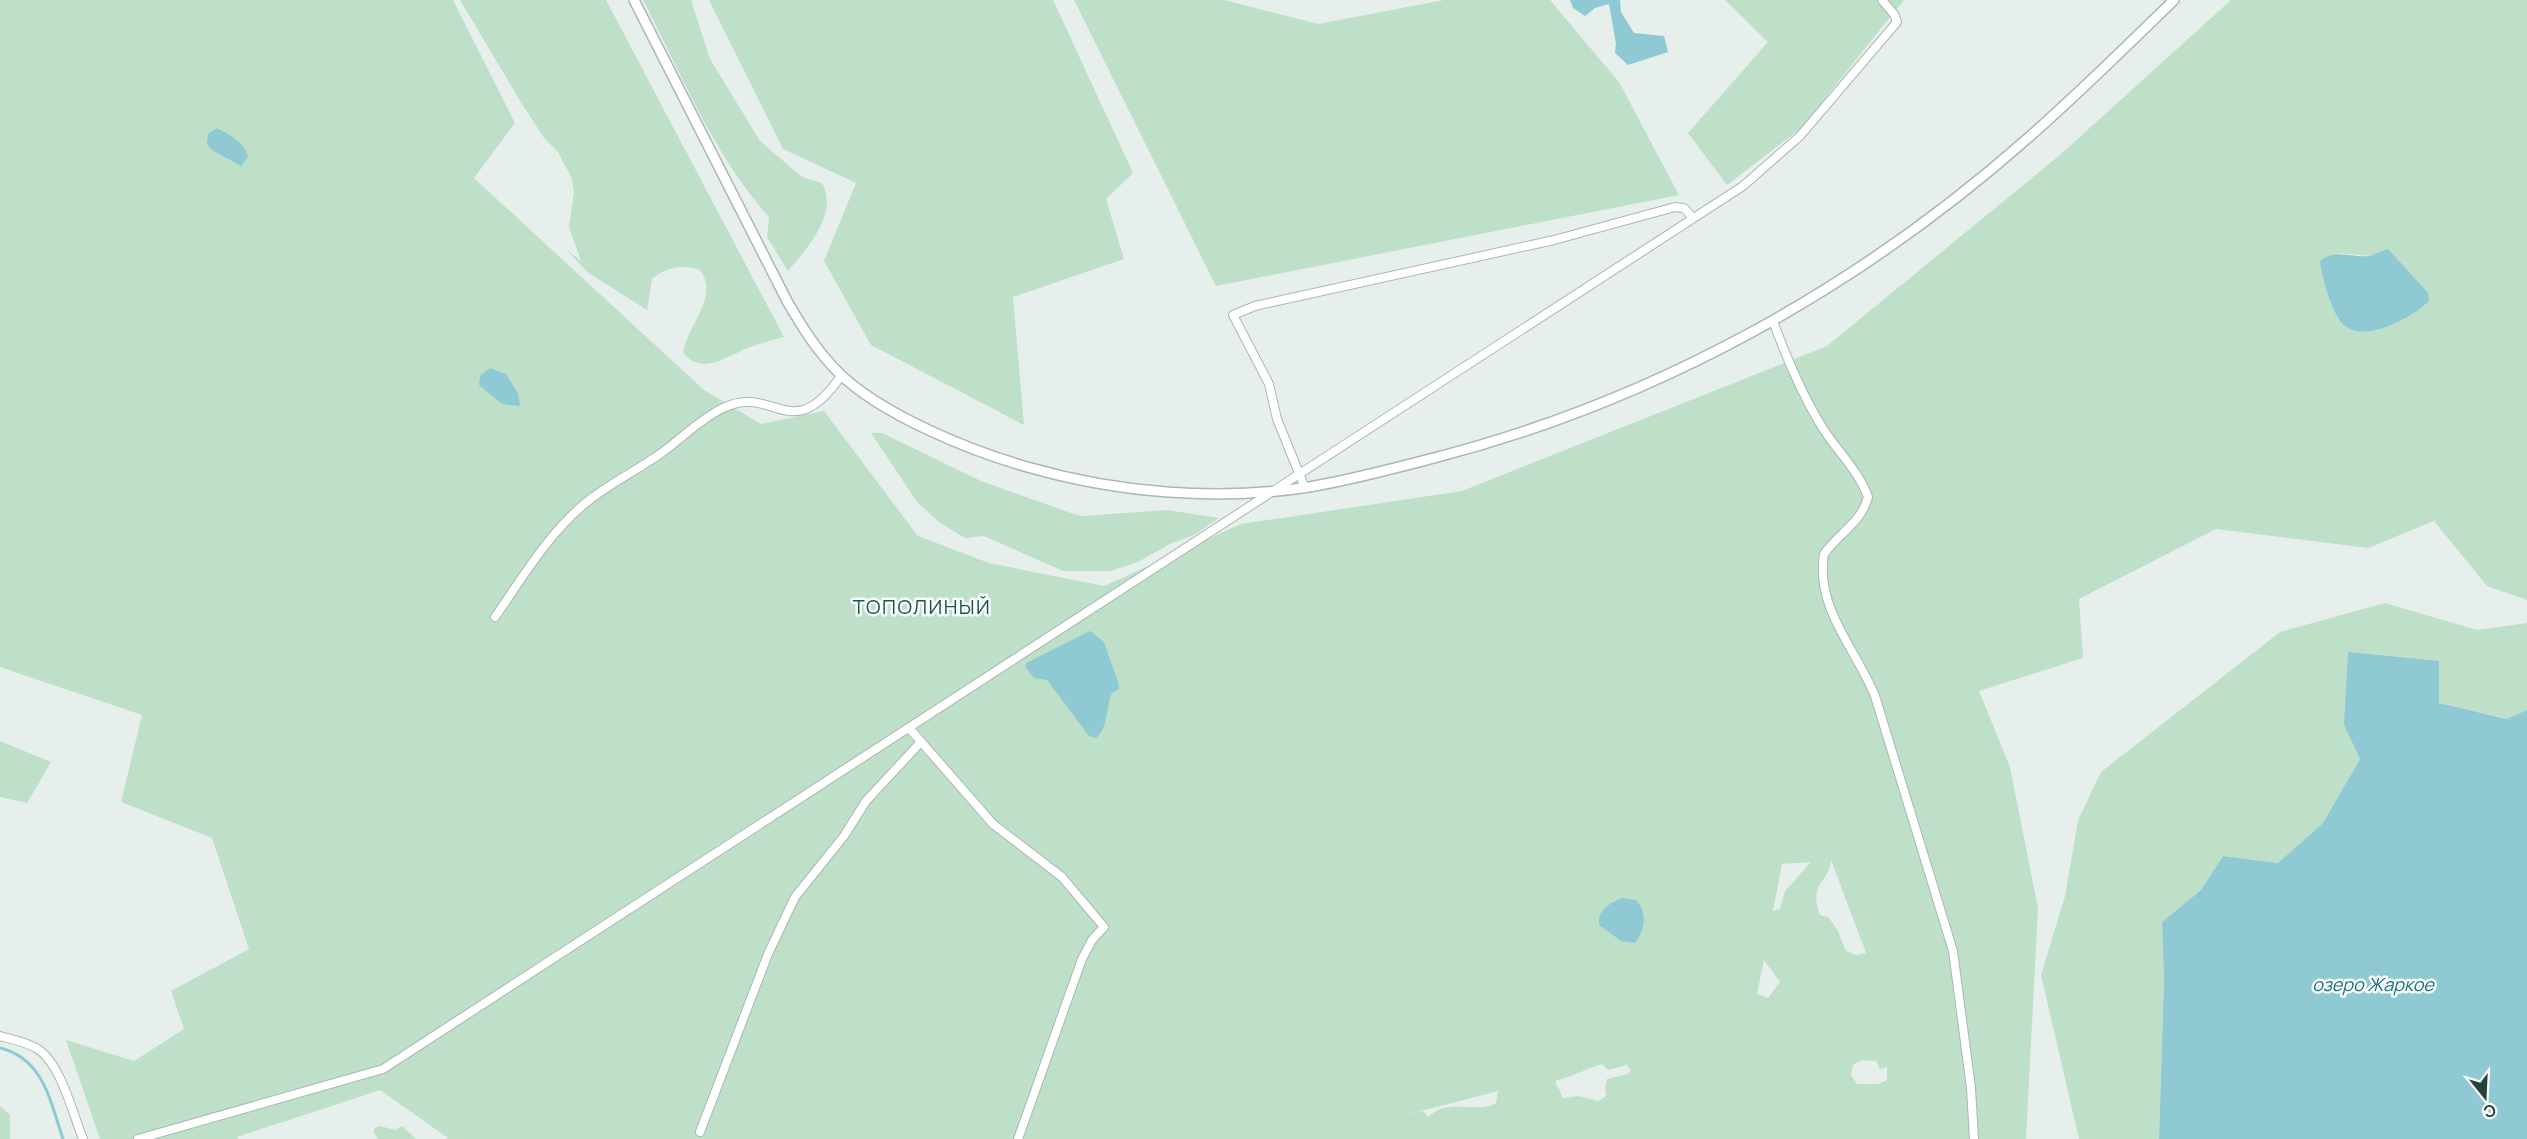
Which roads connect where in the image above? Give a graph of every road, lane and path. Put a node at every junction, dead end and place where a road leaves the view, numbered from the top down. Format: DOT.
graph roads {
  1 [pos="634,0"];
  2 [pos="1882,0"];
  3 [pos="2174,0"];
  4 [pos="1694,218"];
  5 [pos="1773,321"];
  6 [pos="841,376"];
  7 [pos="1300,474"];
  8 [pos="1305,488"];
  9 [pos="1274,491"];
  10 [pos="495,617"];
  11 [pos="910,729"];
  12 [pos="920,743"];
  13 [pos="0,1035"];
  14 [pos="700,1131"];
  15 [pos="83,1139"];
  16 [pos="138,1139"];
  17 [pos="1018,1139"];
  18 [pos="1974,1139"];
  1 -- 6 [label="street"];
  2 -- 4 [label="street"];
  3 -- 5 [label="street"];
  4 -- 7 [label="street"];
  4 -- 7 [label="street"];
  5 -- 8 [label="street"];
  5 -- 18 [label="street"];
  6 -- 9 [label="street"];
  6 -- 10 [label="street"];
  7 -- 8 [label="street"];
  7 -- 9 [label="street"];
  8 -- 9 [label="street"];
  9 -- 11 [label="street"];
  11 -- 12 [label="street"];
  11 -- 16 [label="street"];
  12 -- 14 [label="street"];
  12 -- 17 [label="street"];
  13 -- 15 [label="street"];
}
